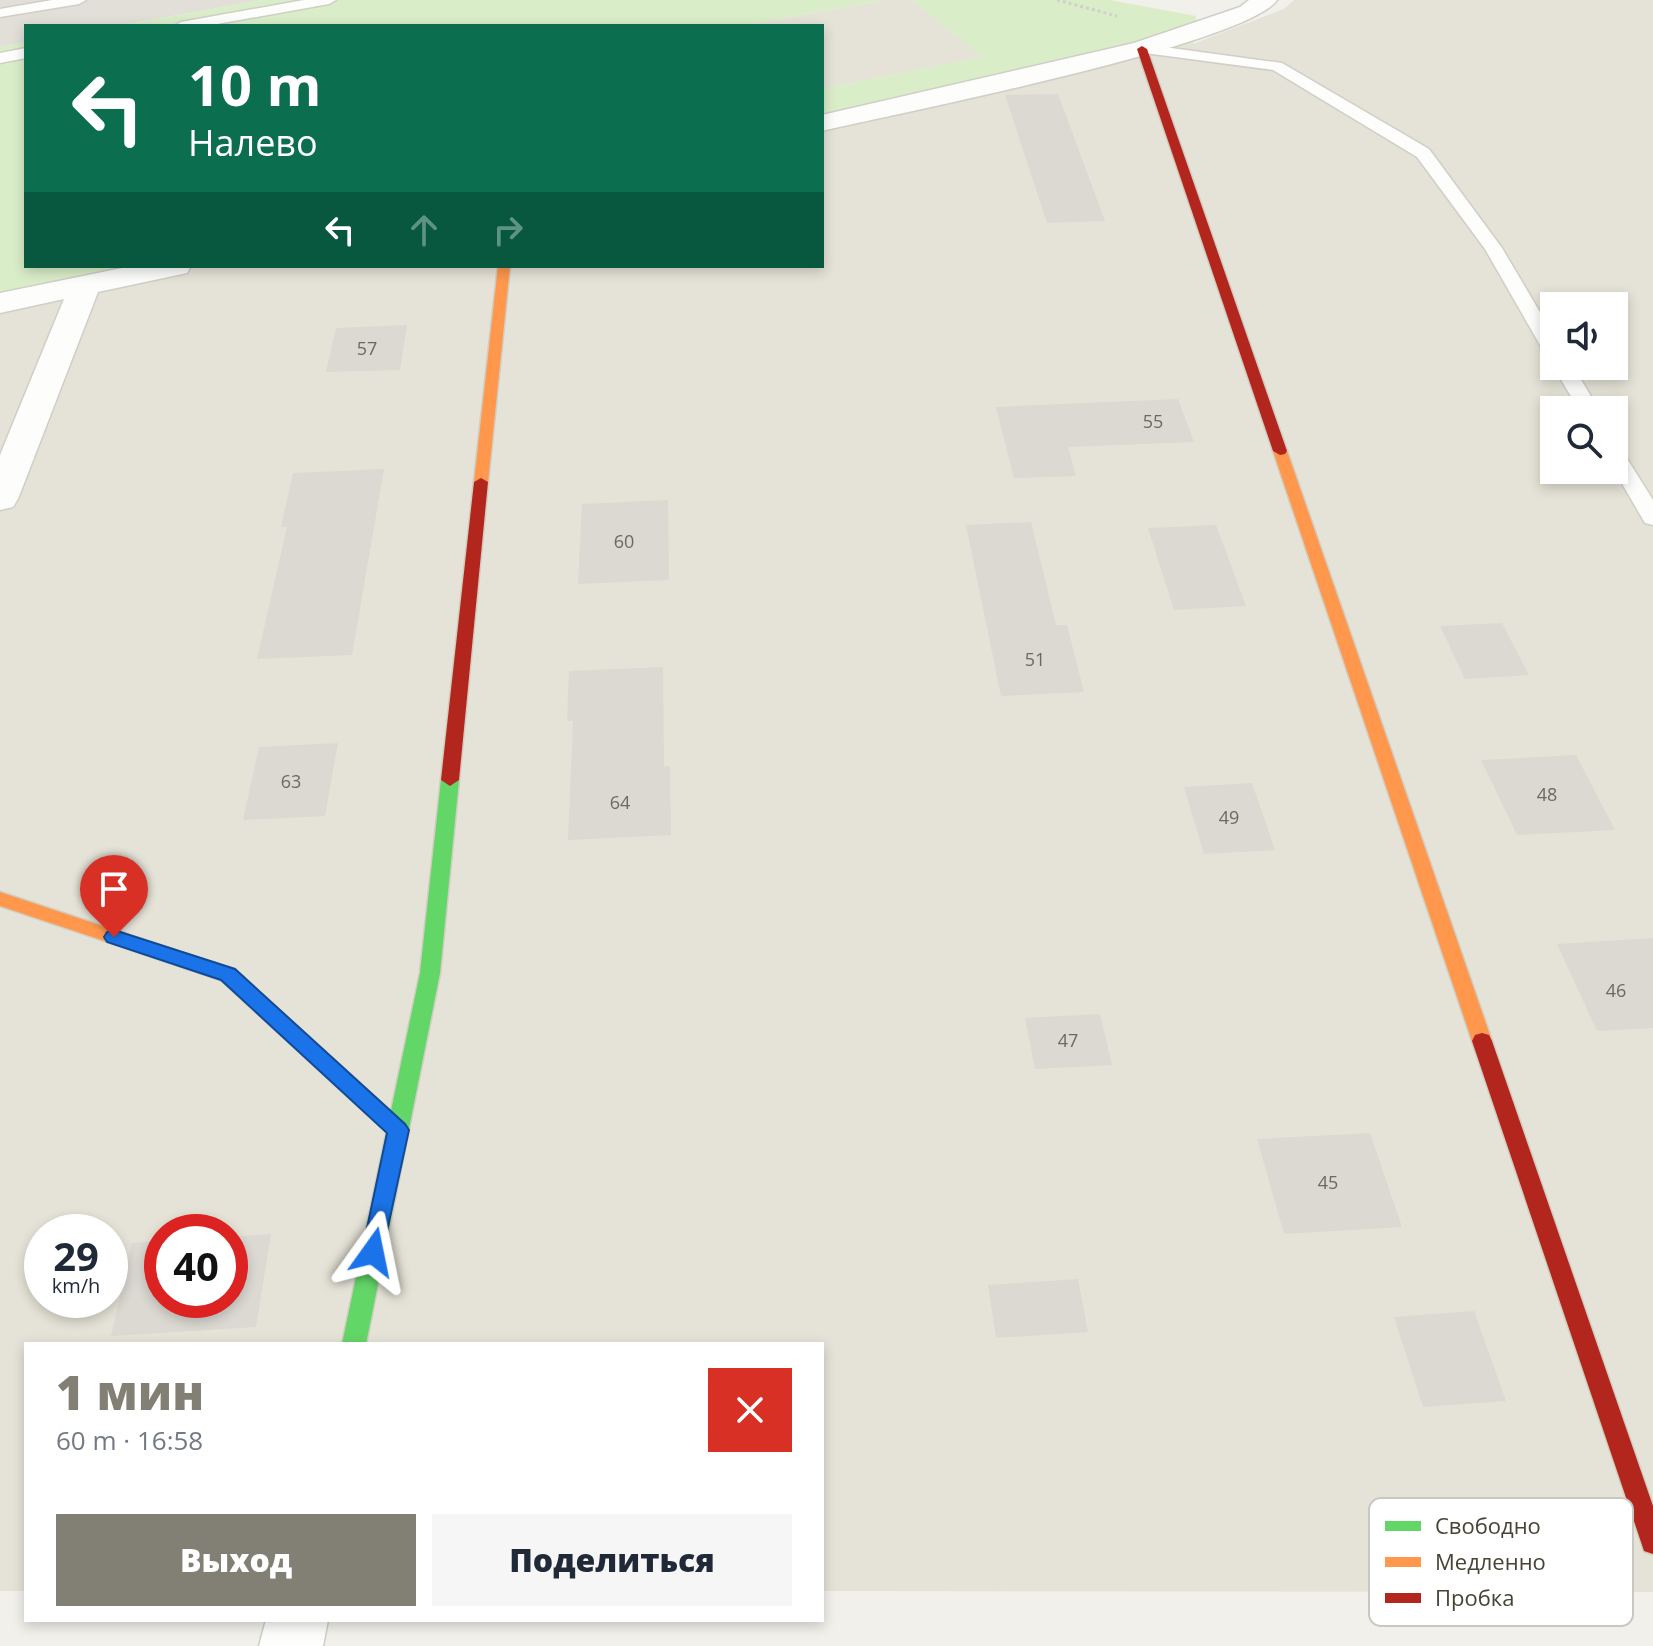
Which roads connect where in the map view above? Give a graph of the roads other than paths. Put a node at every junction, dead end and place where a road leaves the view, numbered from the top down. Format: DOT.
graph roads {
  1 [pos="79,0"];
  2 [pos="329,0"];
  3 [pos="1265,0"];
  4 [pos="0,13"];
  5 [pos="192,24"];
  6 [pos="1142,49"];
  7 [pos="24,53"];
  8 [pos="0,58"];
  9 [pos="824,123"];
  10 [pos="166,268"];
  11 [pos="504,268"];
  12 [pos="85,285"];
  13 [pos="0,303"];
  14 [pos="1540,328"];
  15 [pos="1628,476"];
  16 [pos="0,499"];
  17 [pos="1653,518"];
  18 [pos="0,899"];
  19 [pos="398,1130"];
  20 [pos="354,1342"];
  21 [pos="1653,1542"];
  22 [pos="297,1622"];
  23 [pos="291,1646"];
  1 -- 4 [label="lane"];
  2 -- 5 [label="lane"];
  3 -- 6 [label="street"];
  6 -- 9 [label="street"];
  6 -- 14 [label="lane"];
  6 -- 21 [label="street"];
  7 -- 8 [label="lane"];
  10 -- 12 [label="street"];
  11 -- 19 [label="street"];
  12 -- 13 [label="street"];
  12 -- 16 [label="street"];
  15 -- 17 [label="lane"];
  18 -- 19 [label="street"];
  19 -- 20 [label="street"];
  22 -- 23 [label="street"];
}
